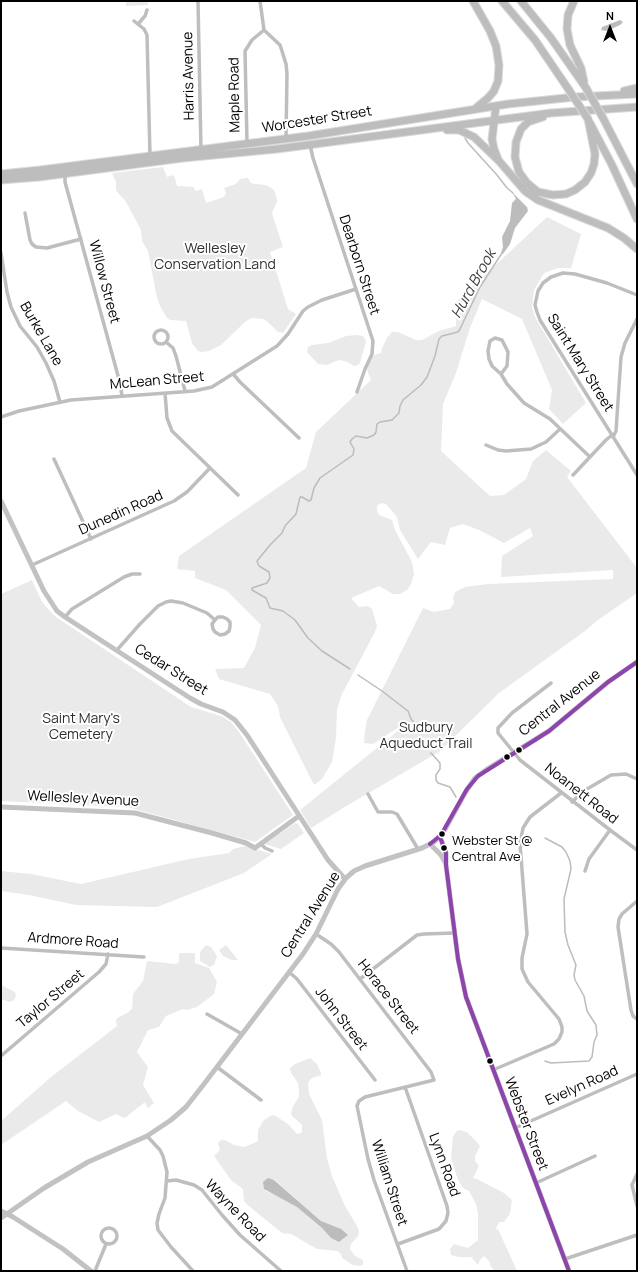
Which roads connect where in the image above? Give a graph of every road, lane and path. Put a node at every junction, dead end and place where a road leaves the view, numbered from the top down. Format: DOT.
graph roads {
  1 [pos="198,1"];
  2 [pos="260,1"];
  3 [pos="473,1"];
  4 [pos="502,1"];
  5 [pos="521,1"];
  6 [pos="574,1"];
  7 [pos="147,10"];
  8 [pos="134,21"];
  9 [pos="138,24"];
  10 [pos="264,30"];
  11 [pos="586,88"];
  12 [pos="637,88"];
  13 [pos="610,94"];
  14 [pos="637,94"];
  15 [pos="496,106"];
  16 [pos="637,107"];
  17 [pos="475,109"];
  18 [pos="555,112"];
  19 [pos="588,119"];
  20 [pos="494,120"];
  21 [pos="429,128"];
  22 [pos="286,138"];
  23 [pos="247,144"];
  24 [pos="310,144"];
  25 [pos="201,150"];
  26 [pos="150,156"];
  27 [pos="499,161"];
  28 [pos="1,174"];
  29 [pos="64,174"];
  30 [pos="1,180"];
  31 [pos="637,184"];
  32 [pos="26,213"];
  33 [pos="637,219"];
  34 [pos="81,239"];
  35 [pos="637,249"];
  36 [pos="1,253"];
  37 [pos="356,289"];
  38 [pos="637,294"];
  39 [pos="637,319"];
  40 [pos="166,342"];
  41 [pos="501,374"];
  42 [pos="234,375"];
  43 [pos="185,391"];
  44 [pos="357,392"];
  45 [pos="165,393"];
  46 [pos="122,396"];
  47 [pos="60,402"];
  48 [pos="1,418"];
  49 [pos="560,429"];
  50 [pos="613,436"];
  51 [pos="299,438"];
  52 [pos="486,444"];
  53 [pos="590,457"];
  54 [pos="54,459"];
  55 [pos="210,468"];
  56 [pos="573,475"];
  57 [pos="637,475"];
  58 [pos="238,495"];
  59 [pos="1,501"];
  60 [pos="91,538"];
  61 [pos="32,565"];
  62 [pos="140,574"];
  63 [pos="66,617"];
  64 [pos="215,620"];
  65 [pos="117,650"];
  66 [pos="637,662"];
  67 [pos="551,683"];
  68 [pos="513,753"];
  69 [pos="637,779"];
  70 [pos="561,793"];
  71 [pos="368,794"];
  72 [pos="572,802"];
  73 [pos="1,807"];
  74 [pos="299,816"];
  75 [pos="610,830"];
  76 [pos="440,837"];
  77 [pos="261,844"];
  78 [pos="430,844"];
  79 [pos="418,849"];
  80 [pos="637,850"];
  81 [pos="272,851"];
  82 [pos="446,865"];
  83 [pos="585,871"];
  84 [pos="345,879"];
  85 [pos="637,901"];
  86 [pos="454,933"];
  87 [pos="316,934"];
  88 [pos="1,948"];
  89 [pos="108,954"];
  90 [pos="144,957"];
  91 [pos="289,972"];
  92 [pos="360,979"];
  93 [pos="207,1014"];
  94 [pos="637,1019"];
  95 [pos="242,1034"];
  96 [pos="1,1056"];
  97 [pos="217,1067"];
  98 [pos="493,1070"];
  99 [pos="637,1074"];
  100 [pos="375,1080"];
  101 [pos="405,1087"];
  102 [pos="261,1100"];
  103 [pos="515,1128"];
  104 [pos="147,1136"];
  105 [pos="595,1156"];
  106 [pos="637,1174"];
  107 [pos="167,1181"];
  108 [pos="536,1184"];
  109 [pos="637,1206"];
  110 [pos="1,1211"];
  111 [pos="7,1214"];
  112 [pos="1,1218"];
  113 [pos="637,1235"];
  114 [pos="106,1244"];
  115 [pos="398,1244"];
  116 [pos="565,1259"];
  117 [pos="91,1271"];
  118 [pos="95,1271"];
  119 [pos="193,1271"];
  120 [pos="281,1271"];
  121 [pos="407,1271"];
  122 [pos="569,1271"];
  1 -- 25 [label="street, Harris Avenue"];
  2 -- 10 [label="street"];
  3 -- 17 [label="highway"];
  4 -- 19 [label="highway, bridge"];
  5 -- 11 [label="highway"];
  6 -- 11 [label="highway"];
  7 -- 9 [label="street"];
  8 -- 9 [label="street"];
  9 -- 26 [label="street"];
  10 -- 22 [label="street"];
  10 -- 23 [label="street, Maple Road"];
  11 -- 31 [label="highway, bridge"];
  12 -- 13 [label="highway"];
  13 -- 14 [label="highway, Worcester Street"];
  13 -- 15 [label="highway, Worcester Street"];
  15 -- 17 [label="highway, Worcester Street"];
  15 -- 20 [label="highway"];
  16 -- 18 [label="highway, Worcester Street"];
  17 -- 22 [label="highway, Worcester Street"];
  18 -- 19 [label="highway"];
  18 -- 20 [label="highway, Worcester Street"];
  19 -- 33 [label="highway"];
  20 -- 21 [label="highway, Worcester Street"];
  20 -- 27 [label="highway"];
  21 -- 24 [label="highway, Worcester Street"];
  21 -- 27 [label="highway"];
  22 -- 23 [label="highway, Worcester Street"];
  23 -- 25 [label="highway, Worcester Street"];
  24 -- 29 [label="highway, Worcester Street"];
  24 -- 37 [label="street, Dearborn Street"];
  25 -- 26 [label="highway, Worcester Street"];
  26 -- 28 [label="highway, Worcester Street"];
  27 -- 35 [label="highway"];
  29 -- 30 [label="highway, Worcester Street"];
  29 -- 34 [label="street, Willow Street"];
  32 -- 34 [label="street"];
  34 -- 46 [label="street, Willow Street"];
  36 -- 47 [label="street, Burke Lane"];
  37 -- 42 [label="street, McLean Street"];
  37 -- 44 [label="street, Dearborn Street"];
  38 -- 50 [label="street, Saint Mary Street"];
  39 -- 50 [label="street"];
  40 -- 43 [label="street"];
  41 -- 41 [label="street"];
  41 -- 49 [label="street"];
  42 -- 43 [label="street, McLean Street"];
  42 -- 51 [label="street"];
  43 -- 45 [label="street, McLean Street"];
  45 -- 46 [label="street, McLean Street"];
  45 -- 55 [label="street"];
  46 -- 47 [label="street, McLean Street"];
  47 -- 48 [label="street, McLean Street"];
  49 -- 52 [label="street"];
  49 -- 53 [label="street"];
  50 -- 53 [label="street"];
  50 -- 57 [label="street, Saint Mary Street"];
  53 -- 56 [label="street"];
  54 -- 60 [label="street"];
  55 -- 58 [label="street"];
  55 -- 60 [label="street, Dunedin Road"];
  59 -- 61 [label="street, Cedar Street"];
  60 -- 61 [label="street, Dunedin Road"];
  61 -- 63 [label="street, Cedar Street"];
  62 -- 63 [label="street"];
  63 -- 65 [label="street, Cedar Street"];
  64 -- 64 [label="street"];
  64 -- 65 [label="street"];
  65 -- 74 [label="street, Cedar Street"];
  66 -- 68 [label="street, Central Avenue"];
  67 -- 68 [label="street, Noanett Road"];
  68 -- 70 [label="street, Noanett Road"];
  68 -- 76 [label="street, Central Avenue"];
  69 -- 72 [label="street"];
  70 -- 72 [label="street, Noanett Road"];
  70 -- 98 [label="street"];
  71 -- 79 [label="street"];
  72 -- 75 [label="street, Noanett Road"];
  73 -- 77 [label="street, Wellesley Avenue"];
  74 -- 77 [label="street"];
  74 -- 84 [label="street, Cedar Street"];
  75 -- 80 [label="street, Noanett Road"];
  75 -- 83 [label="street"];
  76 -- 78 [label="street, Central Avenue"];
  76 -- 82 [label="street, Webster Street"];
  77 -- 81 [label="street"];
  78 -- 79 [label="street, Central Avenue"];
  78 -- 82 [label="street, Webster Street"];
  79 -- 84 [label="street, Central Avenue"];
  82 -- 86 [label="street, Webster Street"];
  84 -- 87 [label="street, Central Avenue"];
  85 -- 94 [label="street"];
  86 -- 92 [label="street"];
  86 -- 98 [label="street, Webster Street"];
  87 -- 91 [label="street, Central Avenue"];
  87 -- 92 [label="street, Horace Street"];
  88 -- 89 [label="street, Ardmore Road"];
  89 -- 90 [label="street, Ardmore Road"];
  89 -- 96 [label="street, Taylor Street"];
  91 -- 95 [label="street, Central Avenue"];
  91 -- 100 [label="street, John Street"];
  92 -- 101 [label="street, Horace Street"];
  93 -- 95 [label="street"];
  95 -- 97 [label="street, Central Avenue"];
  97 -- 102 [label="street"];
  97 -- 104 [label="street, Central Avenue"];
  98 -- 103 [label="street, Webster Street"];
  99 -- 103 [label="street, Evelyn Road"];
  101 -- 115 [label="street, Lynn Road"];
  101 -- 115 [label="street, William Street"];
  103 -- 108 [label="street, Webster Street"];
  104 -- 107 [label="street"];
  104 -- 111 [label="street, Central Avenue"];
  105 -- 108 [label="street"];
  106 -- 109 [label="street"];
  107 -- 119 [label="street"];
  107 -- 120 [label="street, Wayne Road"];
  108 -- 116 [label="street, Webster Street"];
  110 -- 111 [label="street"];
  111 -- 112 [label="street, Central Avenue"];
  111 -- 117 [label="street"];
  113 -- 116 [label="street"];
  114 -- 114 [label="street"];
  114 -- 118 [label="street"];
  115 -- 121 [label="street, William Street"];
  116 -- 122 [label="street, Webster Street"];
}
